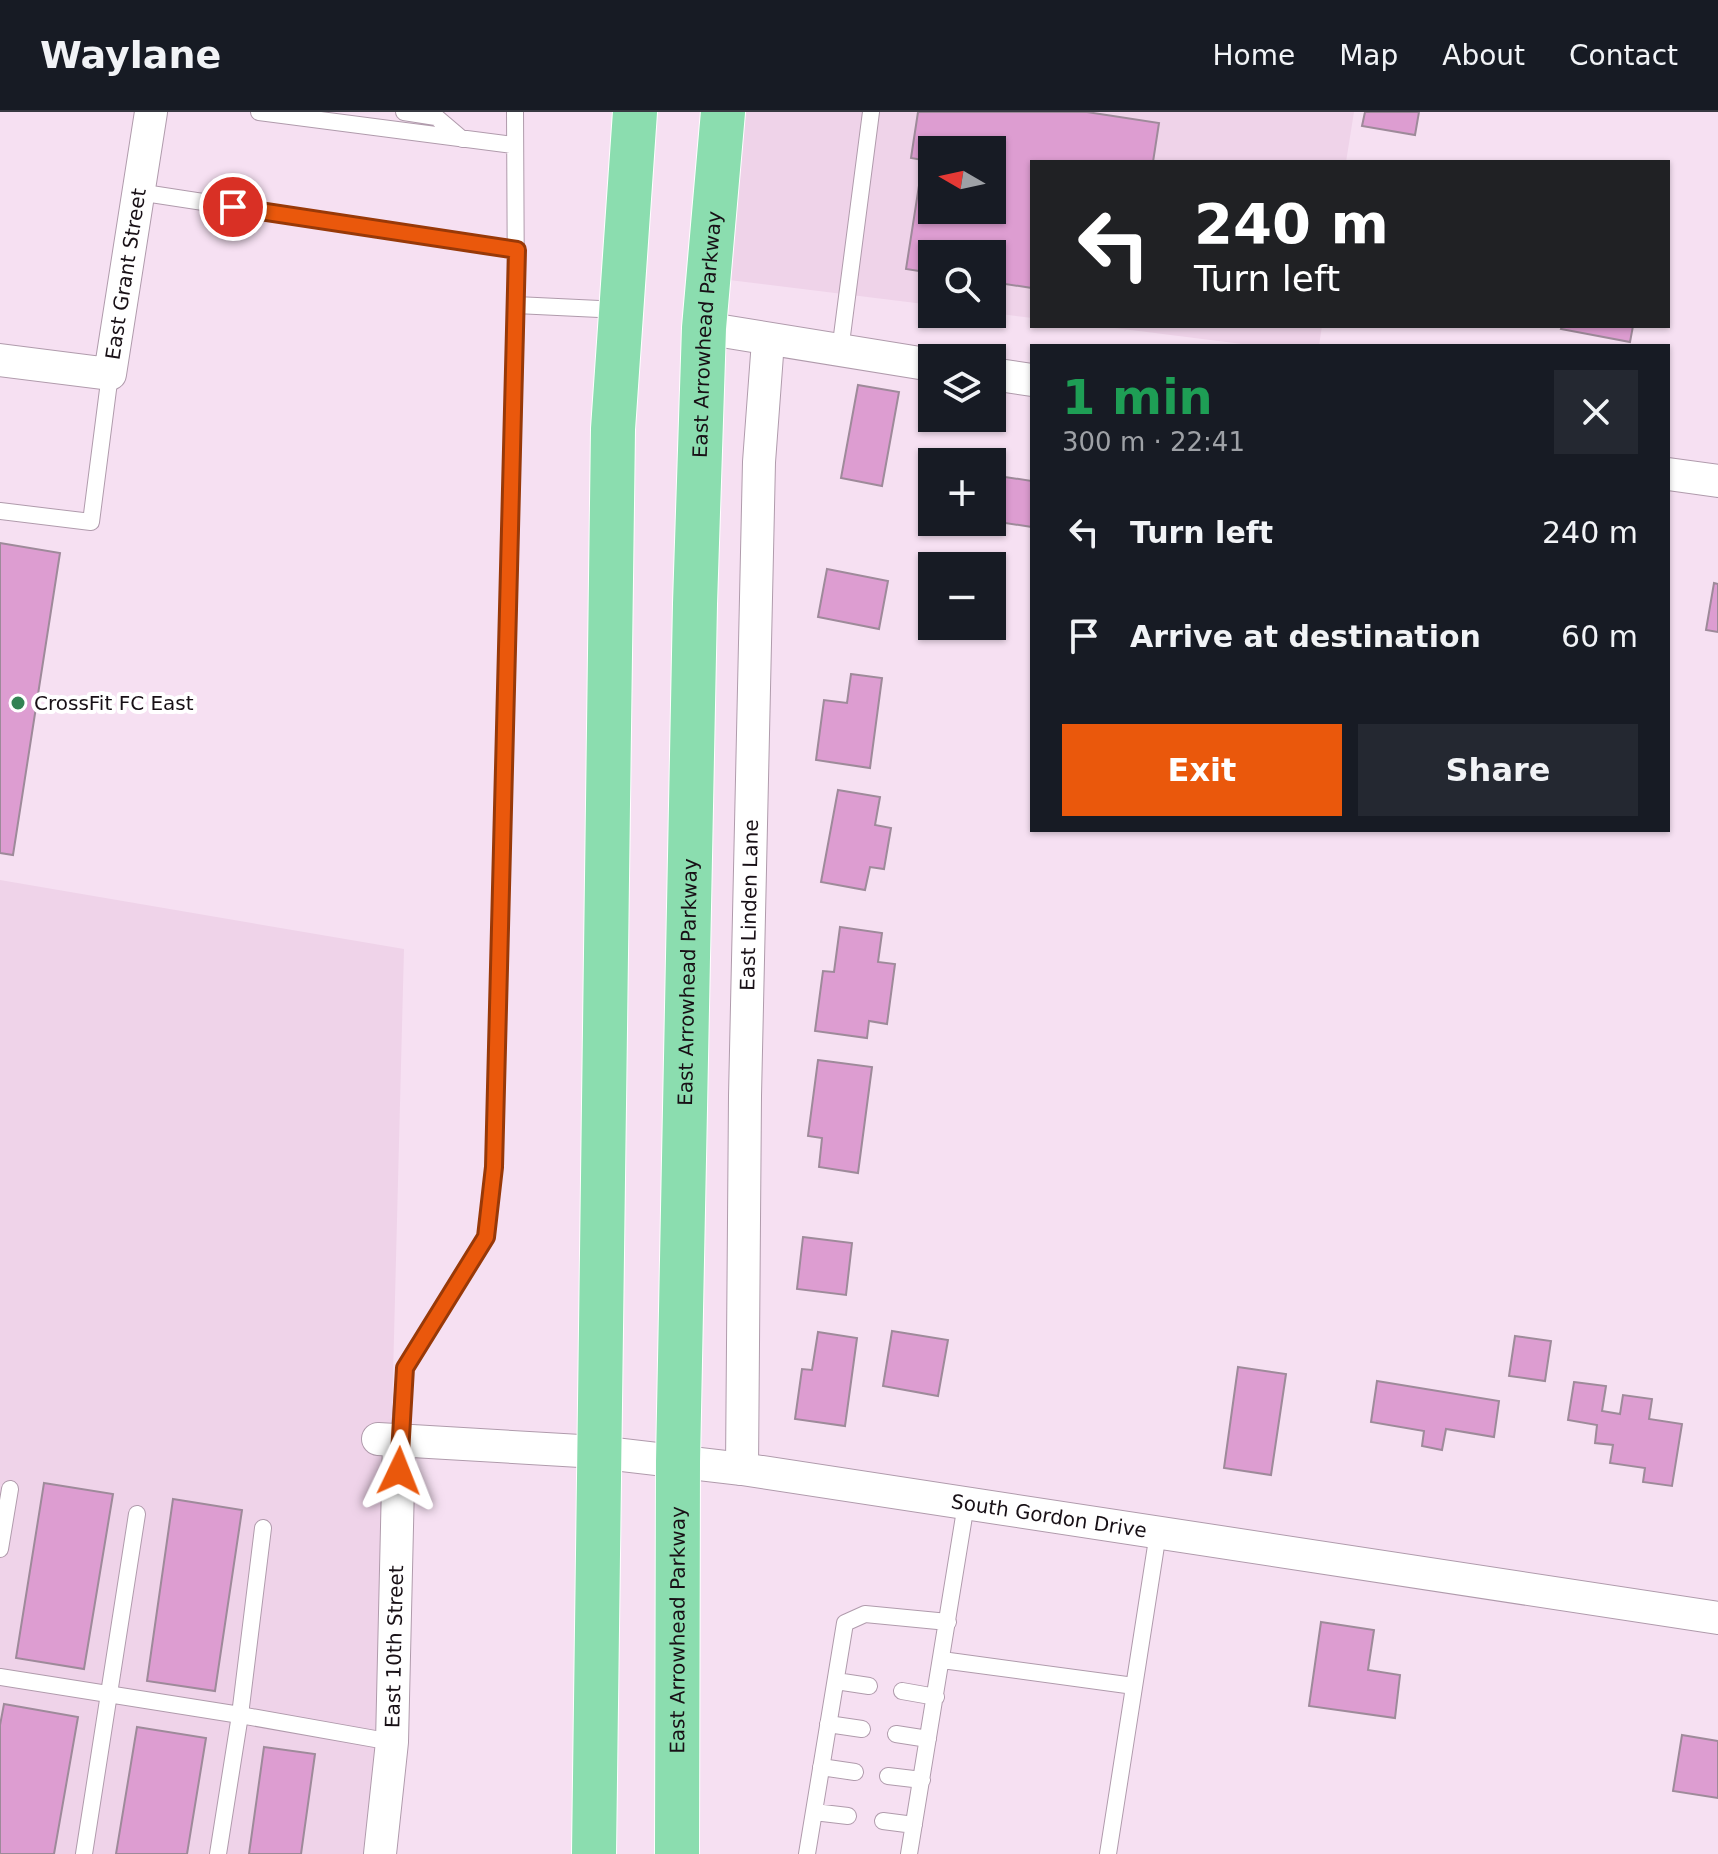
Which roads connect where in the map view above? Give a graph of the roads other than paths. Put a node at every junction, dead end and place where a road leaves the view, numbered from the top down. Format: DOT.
graph roads {
  1 [pos="151,112"];
  2 [pos="259,112"];
  3 [pos="404,112"];
  4 [pos="515,112"];
  5 [pos="635,112"];
  6 [pos="723,112"];
  7 [pos="871,112"];
  8 [pos="462,139"];
  9 [pos="513,145"];
  10 [pos="138,192"];
  11 [pos="517,250"];
  12 [pos="516,305"];
  13 [pos="622,310"];
  14 [pos="704,328"];
  15 [pos="768,341"];
  16 [pos="840,351"];
  17 [pos="0,360"];
  18 [pos="918,363"];
  19 [pos="110,374"];
  20 [pos="1006,376"];
  21 [pos="1030,380"];
  22 [pos="1670,474"];
  23 [pos="1718,481"];
  24 [pos="0,511"];
  25 [pos="389,1440"];
  26 [pos="597,1452"];
  27 [pos="678,1462"];
  28 [pos="742,1469"];
  29 [pos="10,1489"];
  30 [pos="966,1504"];
  31 [pos="137,1514"];
  32 [pos="263,1528"];
  33 [pos="1158,1533"];
  34 [pos="0,1549"];
  35 [pos="1718,1618"];
  36 [pos="948,1622"];
  37 [pos="942,1660"];
  38 [pos="0,1677"];
  39 [pos="836,1681"];
  40 [pos="869,1686"];
  41 [pos="1134,1686"];
  42 [pos="902,1691"];
  43 [pos="107,1694"];
  44 [pos="936,1697"];
  45 [pos="240,1715"];
  46 [pos="828,1724"];
  47 [pos="862,1729"];
  48 [pos="896,1734"];
  49 [pos="928,1739"];
  50 [pos="392,1742"];
  51 [pos="821,1767"];
  52 [pos="855,1772"];
  53 [pos="888,1776"];
  54 [pos="922,1780"];
  55 [pos="814,1812"];
  56 [pos="848,1816"];
  57 [pos="883,1821"];
  58 [pos="914,1825"];
  59 [pos="84,1854"];
  60 [pos="218,1854"];
  61 [pos="380,1854"];
  62 [pos="594,1854"];
  63 [pos="677,1854"];
  64 [pos="809,1854"];
  65 [pos="909,1854"];
  66 [pos="1108,1854"];
  1 -- 10 [label="street, East Grant Street"];
  2 -- 8 [label="lane"];
  3 -- 8 [label="lane"];
  4 -- 9 [label="lane"];
  5 -- 13 [label="main road"];
  6 -- 14 [label="main road, East Arrowhead Parkway"];
  7 -- 16 [label="lane"];
  8 -- 9 [label="lane"];
  9 -- 11 [label="lane"];
  10 -- 11 [label="lane"];
  10 -- 19 [label="street, East Grant Street"];
  11 -- 12 [label="lane"];
  12 -- 13 [label="lane"];
  12 -- 25 [label="lane"];
  13 -- 26 [label="main road"];
  14 -- 15 [label="street"];
  14 -- 27 [label="main road, East Arrowhead Parkway"];
  15 -- 16 [label="street"];
  15 -- 28 [label="street, East Linden Lane"];
  16 -- 18 [label="street"];
  17 -- 19 [label="street, East Grant Street"];
  19 -- 24 [label="lane"];
  20 -- 21 [label="street"];
  22 -- 23 [label="street"];
  25 -- 26 [label="street, South Gordon Drive"];
  25 -- 50 [label="street, East 10th Street"];
  26 -- 27 [label="street, South Gordon Drive"];
  26 -- 62 [label="main road"];
  27 -- 28 [label="street, South Gordon Drive"];
  27 -- 63 [label="main road, East Arrowhead Parkway"];
  28 -- 30 [label="street, South Gordon Drive"];
  29 -- 34 [label="lane"];
  30 -- 33 [label="street, South Gordon Drive"];
  30 -- 36 [label="lane"];
  31 -- 43 [label="lane"];
  32 -- 45 [label="lane"];
  33 -- 35 [label="street, South Gordon Drive"];
  33 -- 41 [label="lane"];
  36 -- 37 [label="lane"];
  36 -- 39 [label="lane"];
  37 -- 41 [label="lane"];
  37 -- 44 [label="lane"];
  38 -- 43 [label="lane"];
  39 -- 40 [label="lane"];
  39 -- 46 [label="lane"];
  41 -- 66 [label="lane"];
  42 -- 44 [label="lane"];
  43 -- 45 [label="lane"];
  43 -- 59 [label="lane"];
  44 -- 49 [label="lane"];
  45 -- 50 [label="lane"];
  45 -- 60 [label="lane"];
  46 -- 47 [label="lane"];
  46 -- 51 [label="lane"];
  48 -- 49 [label="lane"];
  49 -- 54 [label="lane"];
  50 -- 61 [label="street, East 10th Street"];
  51 -- 52 [label="lane"];
  51 -- 55 [label="lane"];
  53 -- 54 [label="lane"];
  54 -- 58 [label="lane"];
  55 -- 56 [label="lane"];
  55 -- 64 [label="lane"];
  57 -- 58 [label="lane"];
  58 -- 65 [label="lane"];
}
